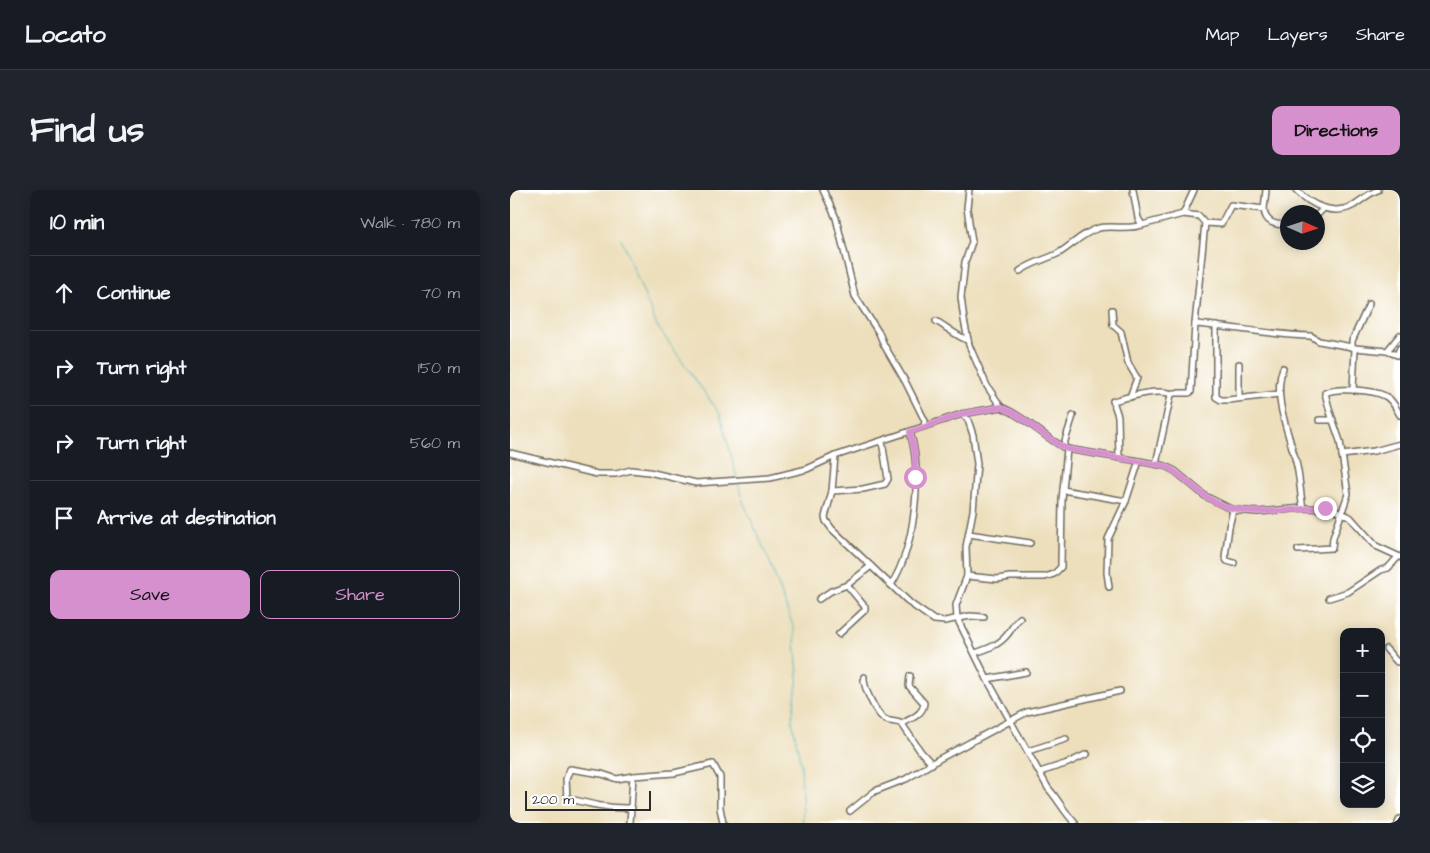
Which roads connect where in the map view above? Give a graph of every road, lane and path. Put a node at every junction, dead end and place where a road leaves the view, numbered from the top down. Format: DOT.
graph roads {
  1 [pos="823,190"];
  2 [pos="969,190"];
  3 [pos="1133,190"];
  4 [pos="1194,190"];
  5 [pos="1266,190"];
  6 [pos="1296,190"];
  7 [pos="1378,190"];
  8 [pos="1317,205"];
  9 [pos="1325,208"];
  10 [pos="1264,209"];
  11 [pos="1183,214"];
  12 [pos="1205,223"];
  13 [pos="1142,225"];
  14 [pos="1280,225"];
  15 [pos="1020,271"];
  16 [pos="1369,304"];
  17 [pos="1112,310"];
  18 [pos="936,321"];
  19 [pos="1194,324"];
  20 [pos="1216,326"];
  21 [pos="1400,335"];
  22 [pos="968,340"];
  23 [pos="1353,347"];
  24 [pos="1400,348"];
  25 [pos="1387,351"];
  26 [pos="1398,356"];
  27 [pos="1239,364"];
  28 [pos="1283,368"];
  29 [pos="1353,390"];
  30 [pos="1172,394"];
  31 [pos="1279,394"];
  32 [pos="1130,397"];
  33 [pos="1239,398"];
  34 [pos="1001,407"];
  35 [pos="972,412"];
  36 [pos="962,414"];
  37 [pos="1400,414"];
  38 [pos="1074,416"];
  39 [pos="968,420"];
  40 [pos="1319,420"];
  41 [pos="1333,420"];
  42 [pos="924,424"];
  43 [pos="910,432"];
  44 [pos="882,440"];
  45 [pos="1400,444"];
  46 [pos="1065,448"];
  47 [pos="510,453"];
  48 [pos="1342,455"];
  49 [pos="835,456"];
  50 [pos="1119,458"];
  51 [pos="1139,461"];
  52 [pos="1156,464"];
  53 [pos="1063,490"];
  54 [pos="832,492"];
  55 [pos="1126,501"];
  56 [pos="1303,508"];
  57 [pos="1233,510"];
  58 [pos="1343,513"];
  59 [pos="969,534"];
  60 [pos="1030,543"];
  61 [pos="1298,550"];
  62 [pos="1399,557"];
  63 [pos="1234,563"];
  64 [pos="871,566"];
  65 [pos="966,576"];
  66 [pos="847,585"];
  67 [pos="891,585"];
  68 [pos="1109,586"];
  69 [pos="819,598"];
  70 [pos="1329,598"];
  71 [pos="984,617"];
  72 [pos="957,618"];
  73 [pos="1020,618"];
  74 [pos="839,634"];
  75 [pos="1386,649"];
  76 [pos="975,653"];
  77 [pos="1400,661"];
  78 [pos="1026,672"];
  79 [pos="910,676"];
  80 [pos="864,677"];
  81 [pos="987,679"];
  82 [pos="1120,692"];
  83 [pos="1010,721"];
  84 [pos="902,724"];
  85 [pos="1066,739"];
  86 [pos="1028,750"];
  87 [pos="1087,754"];
  88 [pos="932,764"];
  89 [pos="1040,772"];
  90 [pos="633,776"];
  91 [pos="632,808"];
  92 [pos="850,811"];
  93 [pos="1400,820"];
  94 [pos="630,823"];
  95 [pos="722,823"];
  96 [pos="1075,823"];
  97 [pos="1398,823"];
  1 -- 42 [label="street"];
  2 -- 22 [label="street"];
  3 -- 13 [label="street"];
  4 -- 11 [label="street"];
  5 -- 10 [label="street"];
  6 -- 8 [label="street"];
  7 -- 9 [label="street"];
  10 -- 12 [label="street"];
  10 -- 14 [label="street"];
  11 -- 12 [label="street"];
  11 -- 13 [label="street"];
  12 -- 19 [label="street"];
  13 -- 15 [label="street"];
  16 -- 23 [label="street"];
  17 -- 32 [label="street"];
  18 -- 22 [label="street"];
  19 -- 20 [label="street"];
  19 -- 30 [label="street"];
  20 -- 23 [label="street"];
  20 -- 33 [label="street"];
  21 -- 25 [label="street"];
  22 -- 34 [label="street"];
  23 -- 25 [label="street"];
  23 -- 29 [label="street"];
  24 -- 26 [label="street"];
  25 -- 26 [label="street"];
  27 -- 33 [label="street"];
  28 -- 31 [label="street"];
  29 -- 37 [label="street"];
  29 -- 41 [label="street"];
  30 -- 32 [label="street"];
  30 -- 52 [label="street"];
  31 -- 33 [label="street"];
  31 -- 56 [label="street"];
  32 -- 50 [label="street"];
  34 -- 35 [label="street"];
  34 -- 46 [label="street"];
  35 -- 36 [label="street"];
  35 -- 39 [label="street"];
  36 -- 39 [label="street"];
  36 -- 42 [label="street"];
  38 -- 46 [label="street"];
  39 -- 59 [label="street"];
  40 -- 41 [label="street"];
  41 -- 48 [label="street"];
  42 -- 43 [label="street"];
  43 -- 44 [label="street"];
  43 -- 67 [label="street"];
  44 -- 49 [label="street"];
  44 -- 54 [label="street"];
  45 -- 48 [label="street"];
  46 -- 50 [label="street"];
  46 -- 53 [label="street"];
  47 -- 49 [label="street"];
  48 -- 58 [label="street"];
  49 -- 54 [label="street"];
  50 -- 51 [label="street"];
  51 -- 52 [label="street"];
  51 -- 55 [label="street"];
  52 -- 57 [label="street"];
  53 -- 55 [label="street"];
  53 -- 65 [label="street"];
  54 -- 64 [label="street"];
  55 -- 68 [label="street"];
  56 -- 57 [label="street"];
  56 -- 58 [label="street"];
  57 -- 63 [label="street"];
  58 -- 61 [label="street"];
  58 -- 62 [label="street"];
  59 -- 60 [label="street"];
  59 -- 65 [label="street"];
  62 -- 70 [label="street"];
  64 -- 66 [label="street"];
  64 -- 67 [label="street"];
  65 -- 72 [label="street"];
  66 -- 69 [label="street"];
  66 -- 74 [label="street"];
  67 -- 72 [label="street"];
  71 -- 72 [label="street"];
  72 -- 76 [label="street"];
  73 -- 76 [label="street"];
  75 -- 77 [label="street"];
  76 -- 81 [label="street"];
  78 -- 81 [label="street"];
  79 -- 84 [label="street"];
  80 -- 84 [label="street"];
  81 -- 83 [label="street"];
  82 -- 83 [label="street"];
  83 -- 86 [label="street"];
  83 -- 88 [label="street"];
  84 -- 88 [label="street"];
  85 -- 86 [label="street"];
  86 -- 89 [label="street"];
  87 -- 89 [label="street"];
  88 -- 92 [label="street"];
  89 -- 96 [label="street"];
  90 -- 91 [label="street"];
  90 -- 91 [label="street"];
  90 -- 95 [label="street"];
  91 -- 94 [label="street"];
  93 -- 97 [label="street"];
}
